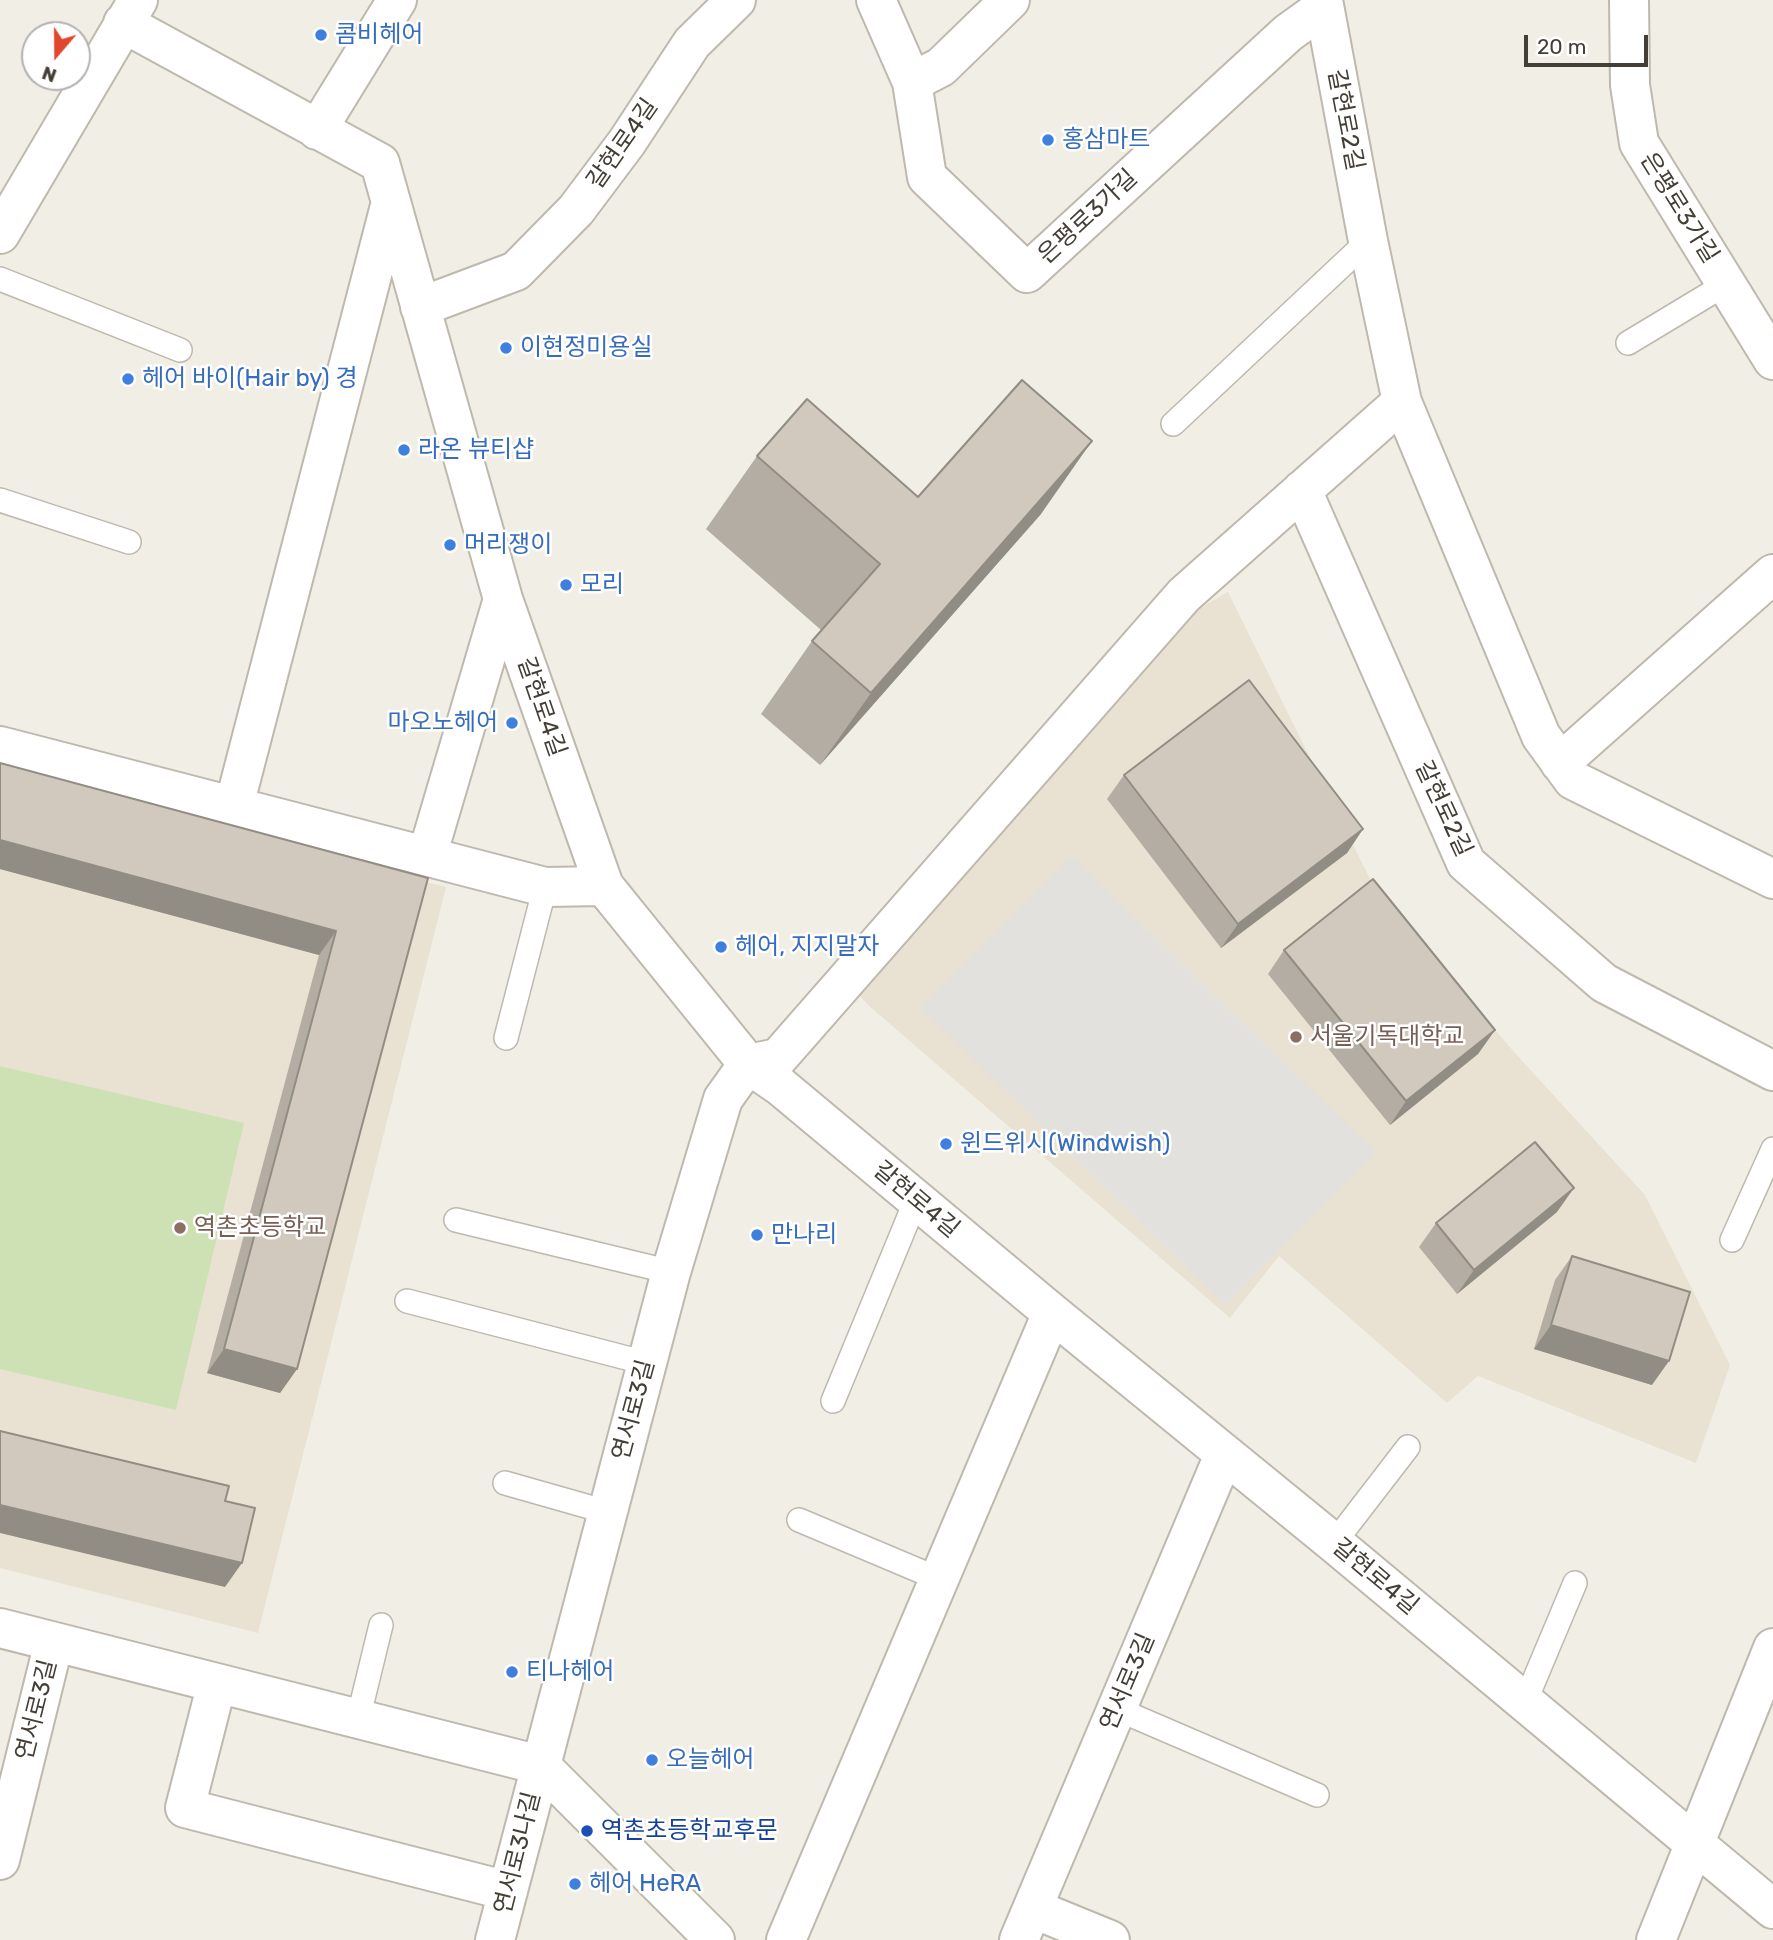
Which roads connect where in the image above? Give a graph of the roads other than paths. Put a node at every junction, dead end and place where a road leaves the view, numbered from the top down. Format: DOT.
graph roads {
  1 [pos="397,0"];
  2 [pos="736,0"];
  3 [pos="876,0"];
  4 [pos="1010,0"];
  5 [pos="1629,0"];
  6 [pos="1323,3"];
  7 [pos="131,12"];
  8 [pos="912,82"];
  9 [pos="317,130"];
  10 [pos="391,202"];
  11 [pos="0,233"];
  12 [pos="1368,241"];
  13 [pos="0,279"];
  14 [pos="1726,284"];
  15 [pos="420,307"];
  16 [pos="1628,344"];
  17 [pos="180,349"];
  18 [pos="1773,360"];
  19 [pos="1402,402"];
  20 [pos="1173,424"];
  21 [pos="1302,490"];
  22 [pos="0,500"];
  23 [pos="129,541"];
  24 [pos="1773,574"];
  25 [pos="503,599"];
  26 [pos="0,746"];
  27 [pos="1560,763"];
  28 [pos="234,806"];
  29 [pos="426,856"];
  30 [pos="1773,879"];
  31 [pos="604,886"];
  32 [pos="545,887"];
  33 [pos="506,1038"];
  34 [pos="748,1064"];
  35 [pos="1773,1071"];
  36 [pos="1773,1149"];
  37 [pos="916,1200"];
  38 [pos="456,1220"];
  39 [pos="1732,1240"];
  40 [pos="671,1272"];
  41 [pos="407,1301"];
  42 [pos="1052,1313"];
  43 [pos="646,1363"];
  44 [pos="833,1401"];
  45 [pos="1408,1447"];
  46 [pos="1224,1455"];
  47 [pos="505,1483"];
  48 [pos="607,1512"];
  49 [pos="799,1520"];
  50 [pos="1334,1543"];
  51 [pos="939,1579"];
  52 [pos="1575,1583"];
  53 [pos="381,1625"];
  54 [pos="0,1628"];
  55 [pos="54,1642"];
  56 [pos="1773,1648"];
  57 [pos="217,1683"];
  58 [pos="1525,1702"];
  59 [pos="1116,1710"];
  60 [pos="358,1719"];
  61 [pos="540,1765"];
  62 [pos="1317,1795"];
  63 [pos="1695,1844"];
  64 [pos="0,1860"];
  65 [pos="508,1891"];
  66 [pos="1773,1909"];
  67 [pos="1026,1924"];
  68 [pos="495,1940"];
  69 [pos="715,1940"];
  70 [pos="786,1940"];
  71 [pos="1110,1940"];
  72 [pos="1656,1940"];
  1 -- 9 [label="street"];
  2 -- 15 [label="street, 갈현로4길"];
  3 -- 8 [label="street, 은평로3가길"];
  4 -- 8 [label="street"];
  5 -- 14 [label="street, 은평로3가길"];
  6 -- 8 [label="street, 은평로3가길"];
  6 -- 12 [label="street, 갈현로2길"];
  7 -- 9 [label="street, 갈현로4길"];
  7 -- 11 [label="street"];
  9 -- 10 [label="street, 갈현로4길"];
  10 -- 15 [label="street, 갈현로4길"];
  10 -- 28 [label="street"];
  12 -- 19 [label="street, 갈현로2길"];
  12 -- 20 [label="lane"];
  13 -- 17 [label="lane"];
  14 -- 16 [label="lane"];
  14 -- 18 [label="street, 은평로3가길"];
  15 -- 25 [label="street, 갈현로4길"];
  19 -- 21 [label="street"];
  19 -- 27 [label="street, 갈현로2길"];
  21 -- 34 [label="street"];
  21 -- 35 [label="street, 갈현로2길"];
  22 -- 23 [label="lane"];
  24 -- 27 [label="street"];
  25 -- 29 [label="street"];
  25 -- 31 [label="street, 갈현로4길"];
  26 -- 28 [label="street"];
  27 -- 30 [label="street, 갈현로2길"];
  28 -- 29 [label="street"];
  29 -- 32 [label="street"];
  31 -- 32 [label="street"];
  31 -- 34 [label="street, 갈현로4길"];
  32 -- 33 [label="lane"];
  34 -- 37 [label="street, 갈현로4길"];
  34 -- 40 [label="street, 연서로3길"];
  36 -- 39 [label="lane"];
  37 -- 42 [label="street, 갈현로4길"];
  37 -- 44 [label="lane"];
  38 -- 40 [label="lane"];
  40 -- 43 [label="street, 연서로3길"];
  41 -- 43 [label="lane"];
  42 -- 46 [label="street, 갈현로4길"];
  42 -- 51 [label="street"];
  43 -- 48 [label="street, 연서로3길"];
  45 -- 50 [label="lane"];
  46 -- 50 [label="street, 갈현로4길"];
  46 -- 59 [label="street, 연서로3길"];
  47 -- 48 [label="lane"];
  48 -- 61 [label="street, 연서로3길"];
  49 -- 51 [label="lane"];
  50 -- 58 [label="street, 갈현로4길"];
  51 -- 70 [label="street"];
  52 -- 58 [label="lane"];
  53 -- 60 [label="lane"];
  54 -- 55 [label="street, 연서로3길"];
  55 -- 57 [label="street, 연서로3길"];
  55 -- 64 [label="street, 연서로3길"];
  56 -- 63 [label="street"];
  57 -- 60 [label="street, 연서로3길"];
  57 -- 65 [label="street"];
  58 -- 63 [label="street, 갈현로4길"];
  59 -- 62 [label="lane"];
  59 -- 67 [label="street, 연서로3길"];
  60 -- 61 [label="street, 연서로3길"];
  61 -- 65 [label="street, 연서로3나길"];
  61 -- 69 [label="street"];
  63 -- 66 [label="street, 갈현로4길"];
  63 -- 72 [label="street"];
  65 -- 68 [label="street, 연서로3나길"];
  67 -- 71 [label="street, 연서로3길"];
}
